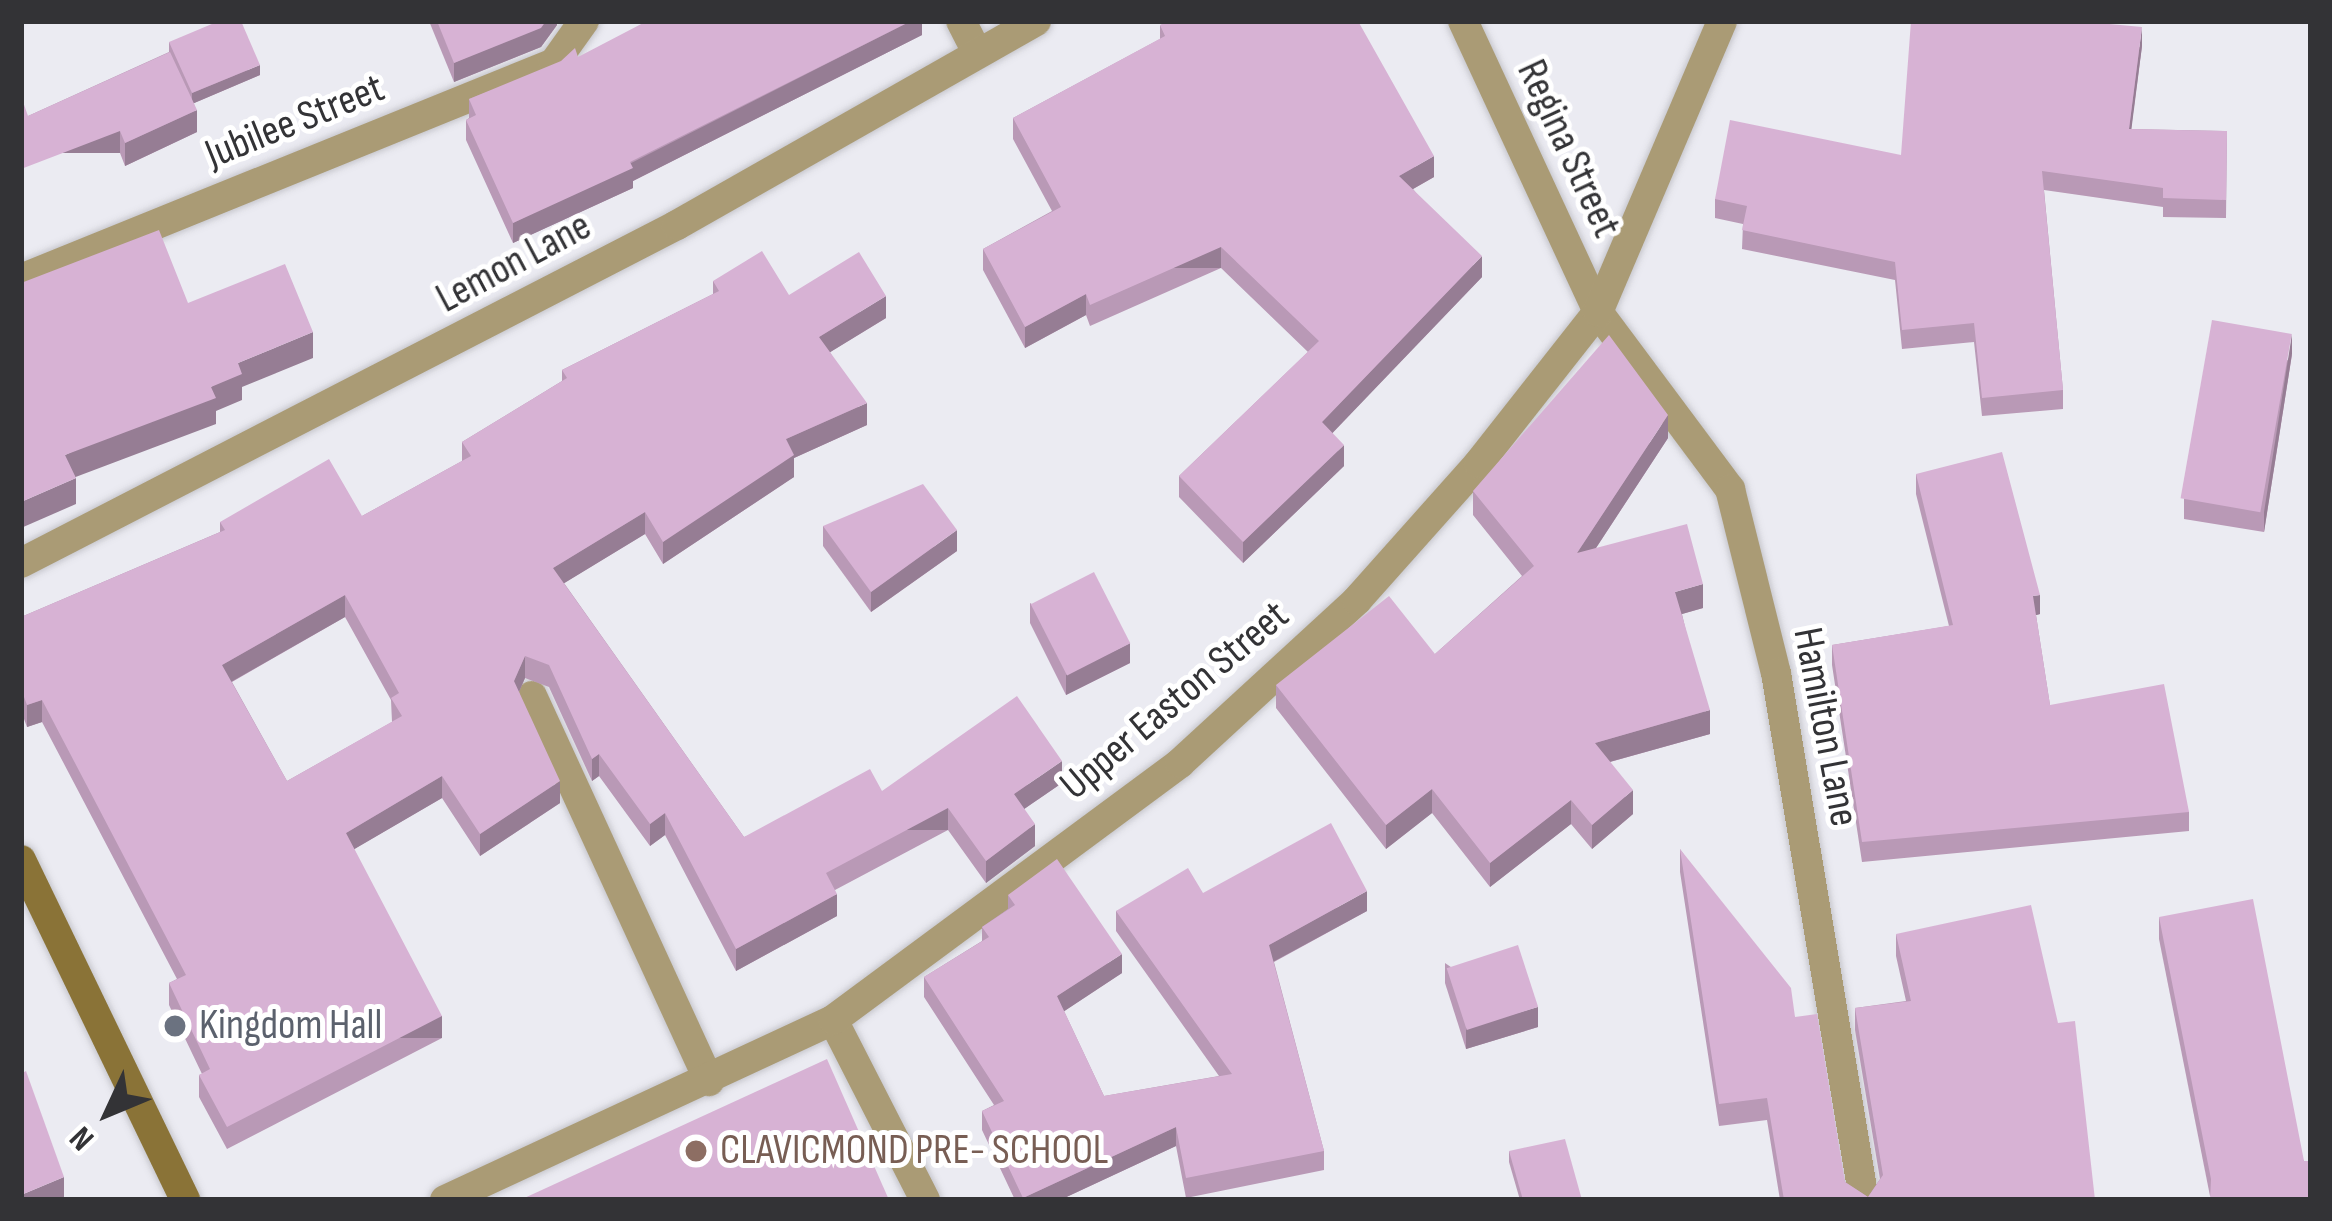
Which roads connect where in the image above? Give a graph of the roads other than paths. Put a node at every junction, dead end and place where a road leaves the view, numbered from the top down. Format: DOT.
graph roads {
  1 [pos="961,21"];
  2 [pos="1036,21"];
  3 [pos="1462,21"];
  4 [pos="1722,21"];
  5 [pos="584,22"];
  6 [pos="977,52"];
  7 [pos="21,279"];
  8 [pos="1598,312"];
  9 [pos="21,563"];
  10 [pos="532,696"];
  11 [pos="21,860"];
  12 [pos="833,1020"];
  13 [pos="709,1081"];
  14 [pos="185,1200"];
  15 [pos="445,1200"];
  16 [pos="925,1200"];
  17 [pos="1864,1200"];
  1 -- 6 [label="street"];
  2 -- 6 [label="street, Lemon Lane"];
  3 -- 8 [label="street, Regina Street"];
  4 -- 8 [label="street, Upper Easton Street"];
  5 -- 7 [label="street, Jubilee Street"];
  6 -- 9 [label="street, Lemon Lane"];
  8 -- 12 [label="street, Upper Easton Street"];
  8 -- 17 [label="street, Hamilton Lane"];
  10 -- 13 [label="street"];
  11 -- 14 [label="main road"];
  12 -- 13 [label="street, Upper Easton Street"];
  12 -- 16 [label="street"];
  13 -- 15 [label="street, Upper Easton Street"];
}
